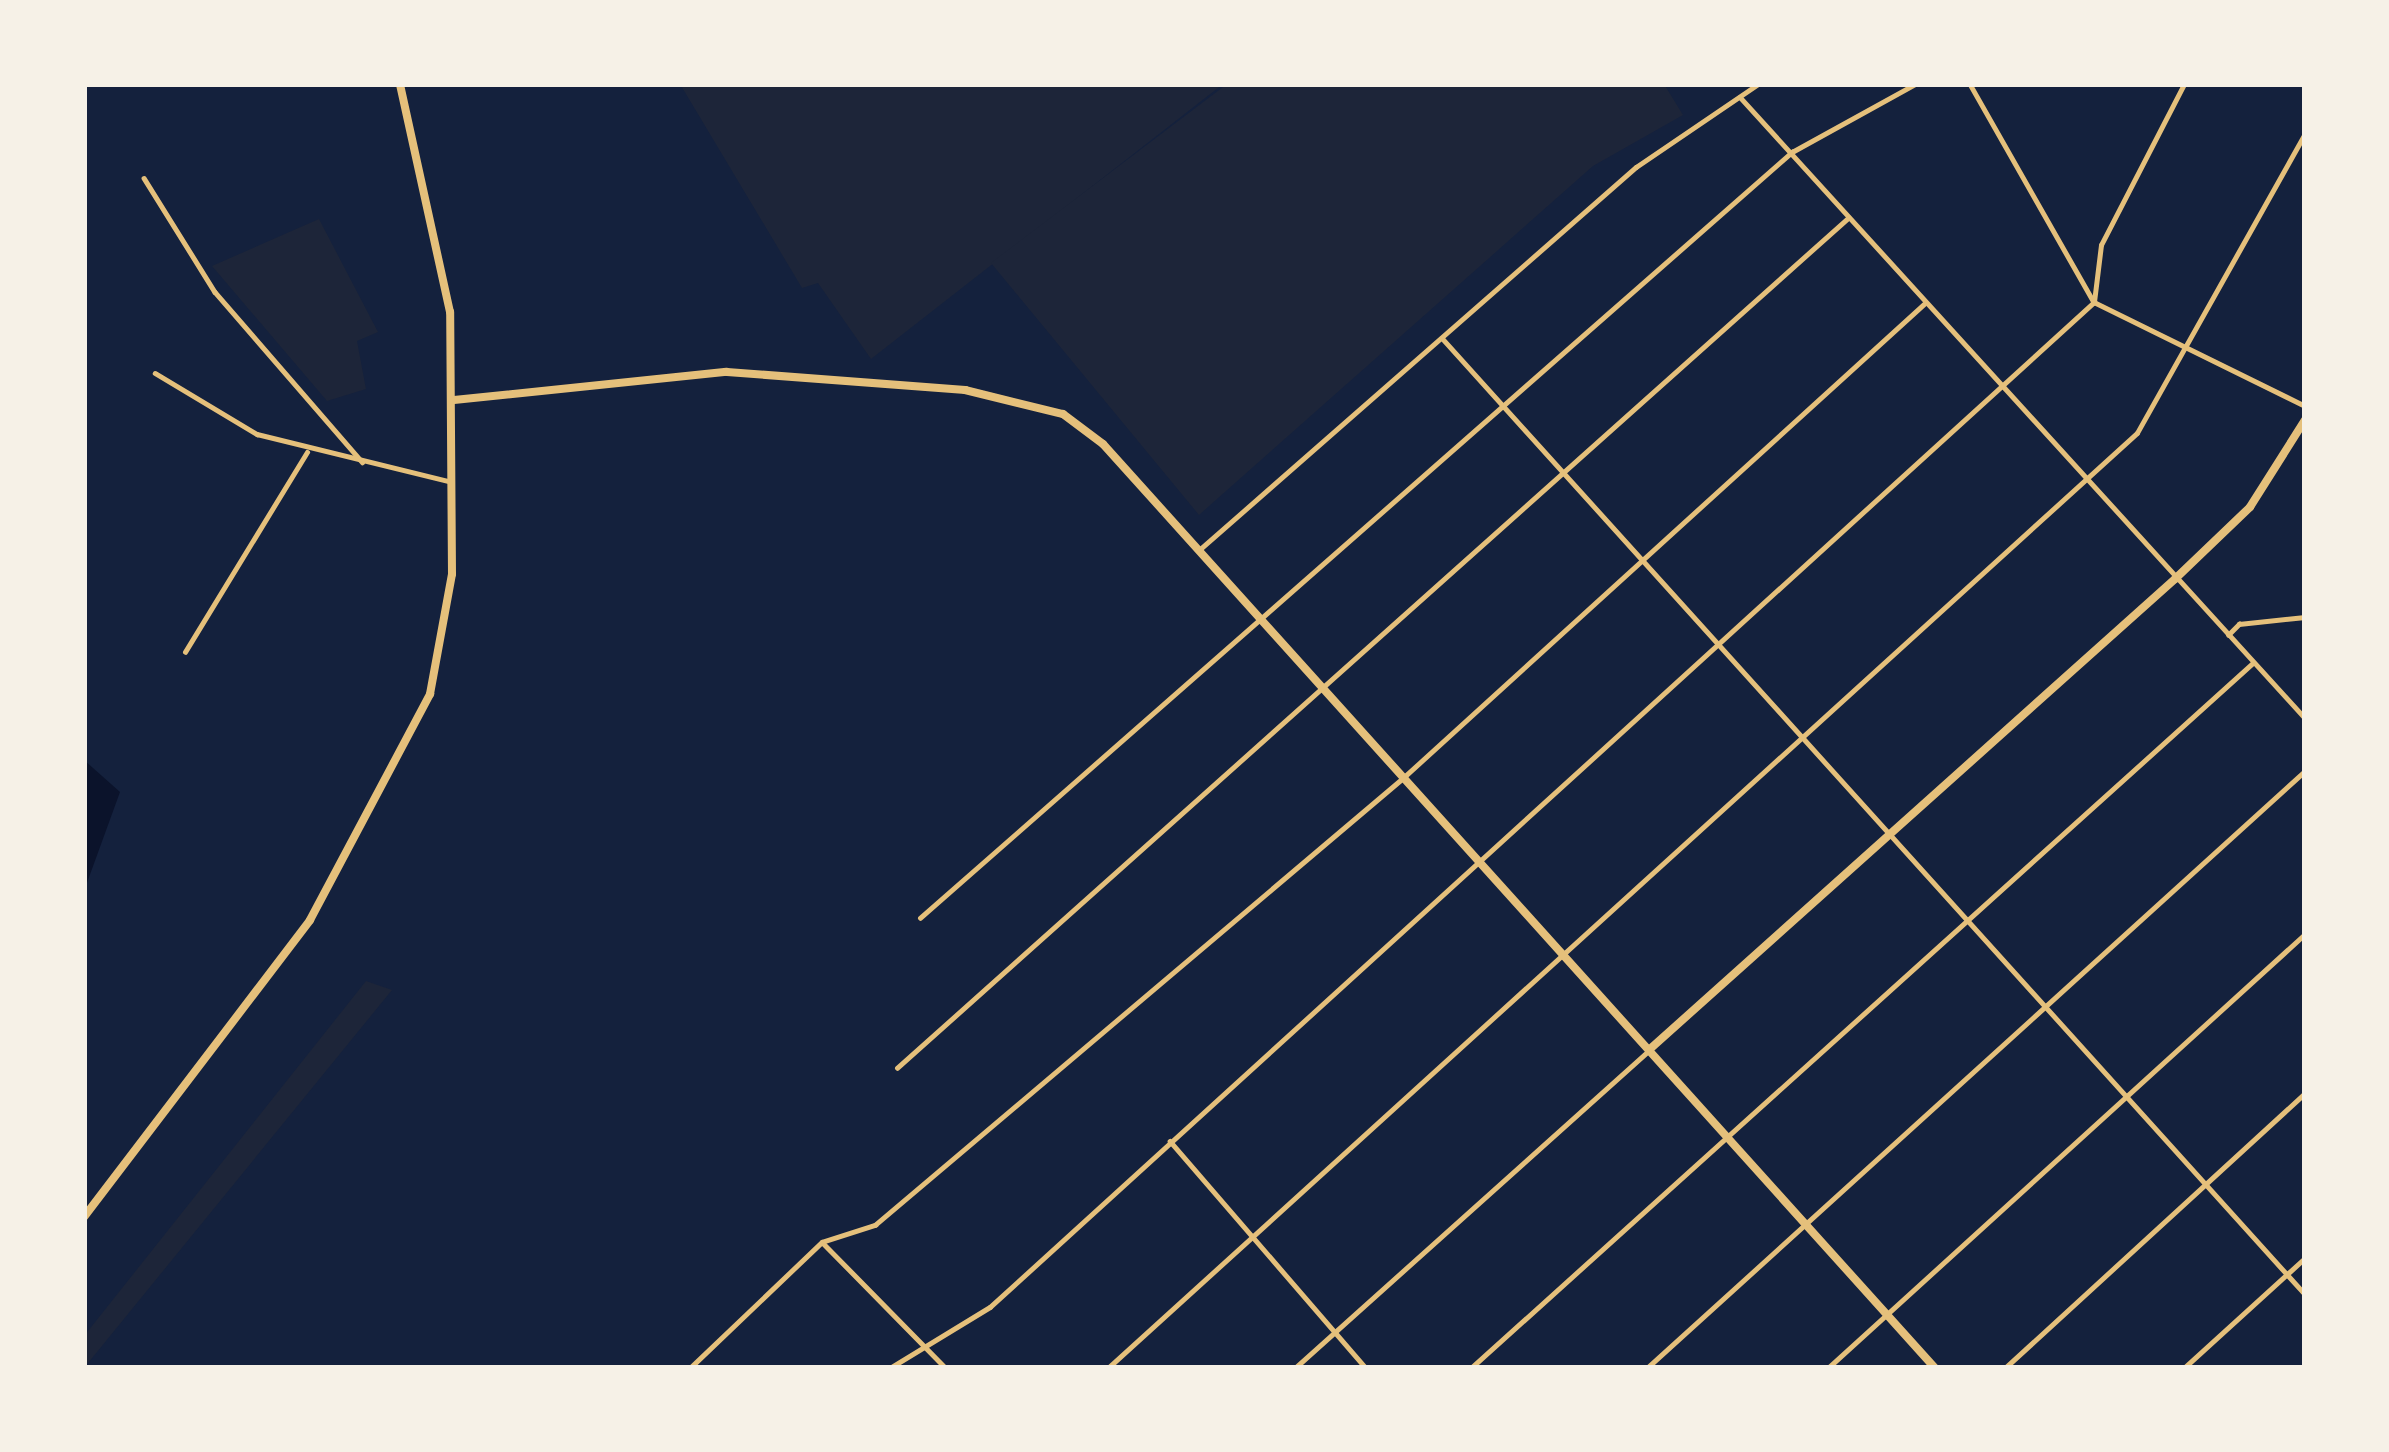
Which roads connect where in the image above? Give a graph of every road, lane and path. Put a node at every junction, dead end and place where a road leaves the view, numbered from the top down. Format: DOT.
graph roads {
  1 [pos="400,84"];
  2 [pos="1758,84"];
  3 [pos="1916,84"];
  4 [pos="1970,84"];
  5 [pos="2184,84"];
  6 [pos="1740,97"];
  7 [pos="2305,134"];
  8 [pos="1792,152"];
  9 [pos="144,178"];
  10 [pos="1847,218"];
  11 [pos="2094,302"];
  12 [pos="1924,304"];
  13 [pos="1442,338"];
  14 [pos="2194,342"];
  15 [pos="155,373"];
  16 [pos="2003,389"];
  17 [pos="454,400"];
  18 [pos="2305,406"];
  19 [pos="1504,407"];
  20 [pos="2305,420"];
  21 [pos="307,452"];
  22 [pos="362,462"];
  23 [pos="1562,472"];
  24 [pos="454,482"];
  25 [pos="2087,483"];
  26 [pos="1196,553"];
  27 [pos="1642,560"];
  28 [pos="2175,579"];
  29 [pos="2305,617"];
  30 [pos="1265,625"];
  31 [pos="2228,635"];
  32 [pos="1721,646"];
  33 [pos="185,652"];
  34 [pos="2254,663"];
  35 [pos="1324,691"];
  36 [pos="2305,718"];
  37 [pos="1806,743"];
  38 [pos="2305,771"];
  39 [pos="1403,778"];
  40 [pos="1890,836"];
  41 [pos="1479,863"];
  42 [pos="920,918"];
  43 [pos="1970,922"];
  44 [pos="2305,934"];
  45 [pos="1565,956"];
  46 [pos="2049,1004"];
  47 [pos="1650,1049"];
  48 [pos="896,1068"];
  49 [pos="2127,1090"];
  50 [pos="2305,1093"];
  51 [pos="1730,1138"];
  52 [pos="1169,1140"];
  53 [pos="2208,1181"];
  54 [pos="84,1217"];
  55 [pos="1807,1223"];
  56 [pos="1253,1237"];
  57 [pos="822,1242"];
  58 [pos="2305,1258"];
  59 [pos="2288,1275"];
  60 [pos="2305,1294"];
  61 [pos="1887,1315"];
  62 [pos="1335,1334"];
  63 [pos="929,1348"];
  64 [pos="689,1368"];
  65 [pos="890,1368"];
  66 [pos="946,1368"];
  67 [pos="1108,1368"];
  68 [pos="1295,1368"];
  69 [pos="1366,1368"];
  70 [pos="1471,1368"];
  71 [pos="1646,1368"];
  72 [pos="1828,1368"];
  73 [pos="1934,1368"];
  74 [pos="2005,1368"];
  75 [pos="2184,1368"];
  1 -- 17 [label="main road"];
  2 -- 6 [label="street"];
  3 -- 8 [label="street"];
  4 -- 11 [label="street"];
  5 -- 11 [label="street"];
  6 -- 8 [label="street"];
  6 -- 13 [label="street"];
  7 -- 14 [label="street"];
  8 -- 10 [label="street"];
  8 -- 19 [label="street"];
  9 -- 22 [label="street"];
  10 -- 12 [label="street"];
  10 -- 23 [label="street"];
  11 -- 14 [label="street"];
  11 -- 16 [label="street"];
  12 -- 16 [label="street"];
  12 -- 27 [label="street"];
  13 -- 19 [label="street"];
  13 -- 26 [label="street"];
  14 -- 18 [label="street"];
  14 -- 25 [label="street"];
  15 -- 21 [label="street"];
  16 -- 25 [label="street"];
  16 -- 32 [label="street"];
  17 -- 24 [label="main road"];
  17 -- 26 [label="main road"];
  19 -- 23 [label="street"];
  19 -- 30 [label="street"];
  20 -- 28 [label="main road"];
  21 -- 22 [label="street"];
  21 -- 33 [label="street"];
  22 -- 24 [label="street"];
  23 -- 27 [label="street"];
  23 -- 35 [label="street"];
  24 -- 54 [label="main road"];
  25 -- 28 [label="street"];
  25 -- 37 [label="street"];
  26 -- 30 [label="main road"];
  27 -- 32 [label="street"];
  27 -- 39 [label="street"];
  28 -- 31 [label="street"];
  28 -- 40 [label="main road"];
  29 -- 31 [label="street"];
  30 -- 35 [label="main road"];
  30 -- 42 [label="street"];
  31 -- 34 [label="street"];
  32 -- 37 [label="street"];
  32 -- 41 [label="street"];
  34 -- 36 [label="street"];
  34 -- 43 [label="street"];
  35 -- 39 [label="main road"];
  35 -- 48 [label="street"];
  37 -- 40 [label="street"];
  37 -- 45 [label="street"];
  38 -- 46 [label="street"];
  39 -- 41 [label="main road"];
  39 -- 57 [label="street"];
  40 -- 43 [label="street"];
  40 -- 47 [label="main road"];
  41 -- 45 [label="main road"];
  41 -- 52 [label="street"];
  43 -- 46 [label="street"];
  43 -- 51 [label="street"];
  44 -- 49 [label="street"];
  45 -- 47 [label="main road"];
  45 -- 56 [label="street"];
  46 -- 49 [label="street"];
  46 -- 55 [label="street"];
  47 -- 51 [label="main road"];
  47 -- 62 [label="street"];
  49 -- 53 [label="street"];
  49 -- 61 [label="street"];
  50 -- 53 [label="street"];
  51 -- 55 [label="main road"];
  51 -- 70 [label="street"];
  52 -- 56 [label="street"];
  52 -- 63 [label="street"];
  53 -- 59 [label="street"];
  53 -- 74 [label="street"];
  55 -- 61 [label="main road"];
  55 -- 71 [label="street"];
  56 -- 62 [label="street"];
  56 -- 67 [label="street"];
  57 -- 63 [label="street"];
  57 -- 64 [label="street"];
  58 -- 59 [label="street"];
  59 -- 60 [label="street"];
  59 -- 75 [label="street"];
  61 -- 72 [label="street"];
  61 -- 73 [label="main road"];
  62 -- 68 [label="street"];
  62 -- 69 [label="street"];
  63 -- 65 [label="street"];
  63 -- 66 [label="street"];
}
